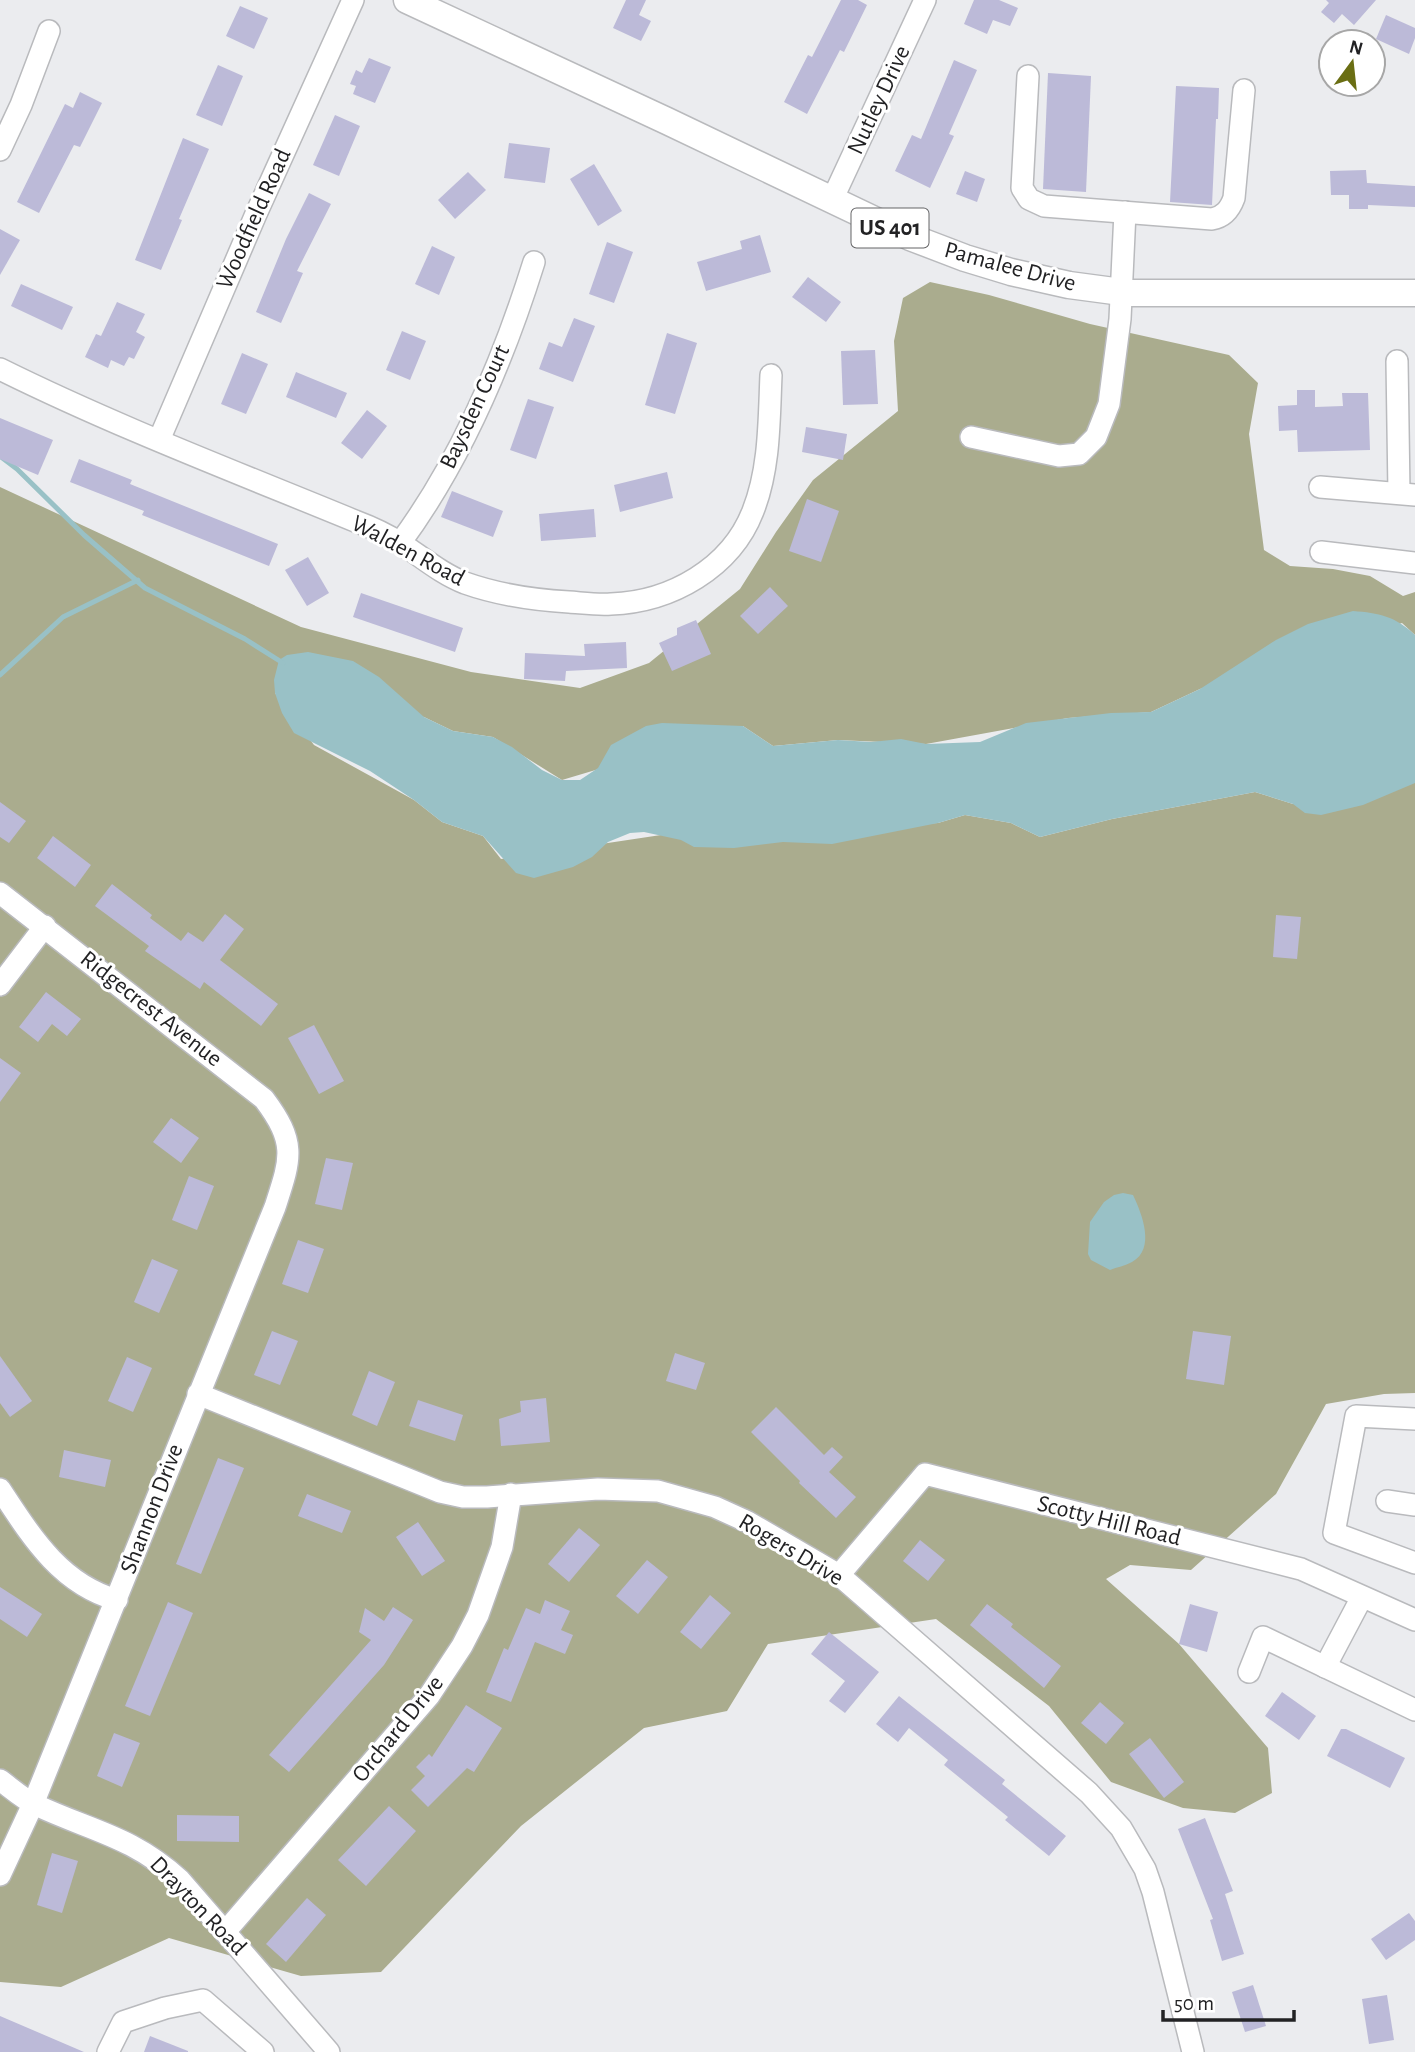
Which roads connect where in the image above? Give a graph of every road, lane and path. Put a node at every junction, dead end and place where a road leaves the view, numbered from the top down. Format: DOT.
graph roads {
  1 [pos="353,0"];
  2 [pos="407,0"];
  3 [pos="926,0"];
  4 [pos="49,31"];
  5 [pos="1028,76"];
  6 [pos="1244,90"];
  7 [pos="0,150"];
  8 [pos="832,200"];
  9 [pos="1125,212"];
  10 [pos="534,262"];
  11 [pos="1122,292"];
  12 [pos="1415,293"];
  13 [pos="1397,361"];
  14 [pos="0,369"];
  15 [pos="771,375"];
  16 [pos="971,437"];
  17 [pos="159,440"];
  18 [pos="1320,487"];
  19 [pos="1407,494"];
  20 [pos="400,542"];
  21 [pos="1321,552"];
  22 [pos="1415,563"];
  23 [pos="0,893"];
  24 [pos="45,926"];
  25 [pos="0,985"];
  26 [pos="288,1138"];
  27 [pos="198,1394"];
  28 [pos="1415,1419"];
  29 [pos="0,1489"];
  30 [pos="511,1494"];
  31 [pos="1387,1501"];
  32 [pos="1415,1505"];
  33 [pos="1415,1563"];
  34 [pos="839,1575"];
  35 [pos="1362,1597"];
  36 [pos="117,1600"];
  37 [pos="1415,1619"];
  38 [pos="1325,1667"];
  39 [pos="1248,1672"];
  40 [pos="1415,1710"];
  41 [pos="0,1780"];
  42 [pos="33,1804"];
  43 [pos="0,1875"];
  44 [pos="225,1932"];
  45 [pos="108,2052"];
  46 [pos="263,2052"];
  47 [pos="329,2052"];
  48 [pos="1193,2052"];
  1 -- 17 [label="street, Woodfield Road"];
  2 -- 8 [label="main road, Pamalee Drive / US 401"];
  3 -- 8 [label="street, Nutley Drive"];
  4 -- 7 [label="street"];
  5 -- 9 [label="street"];
  6 -- 9 [label="street"];
  8 -- 11 [label="main road, Pamalee Drive / US 401"];
  9 -- 11 [label="street"];
  10 -- 20 [label="street, Baysden Court"];
  11 -- 12 [label="main road, Pamalee Drive / US 401"];
  11 -- 16 [label="street"];
  13 -- 19 [label="street"];
  14 -- 17 [label="street, Walden Road"];
  15 -- 20 [label="street, Walden Road"];
  17 -- 20 [label="street, Walden Road"];
  18 -- 19 [label="street"];
  21 -- 22 [label="street"];
  23 -- 24 [label="street, Ridgecrest Avenue"];
  24 -- 25 [label="street"];
  24 -- 26 [label="street, Ridgecrest Avenue"];
  26 -- 27 [label="street, Shannon Drive"];
  27 -- 30 [label="street, Rogers Drive"];
  27 -- 36 [label="street, Shannon Drive"];
  28 -- 33 [label="street"];
  29 -- 36 [label="street"];
  30 -- 34 [label="street, Rogers Drive"];
  30 -- 44 [label="street, Orchard Drive"];
  31 -- 32 [label="street"];
  34 -- 35 [label="street, Scotty Hill Road"];
  34 -- 48 [label="street, Rogers Drive"];
  35 -- 37 [label="street, Scotty Hill Road"];
  35 -- 38 [label="street"];
  36 -- 42 [label="street, Shannon Drive"];
  38 -- 39 [label="street"];
  38 -- 40 [label="street"];
  41 -- 42 [label="street, Drayton Road"];
  42 -- 43 [label="street, Shannon Drive"];
  42 -- 44 [label="street, Drayton Road"];
  44 -- 47 [label="street, Drayton Road"];
  45 -- 46 [label="street"];
}
